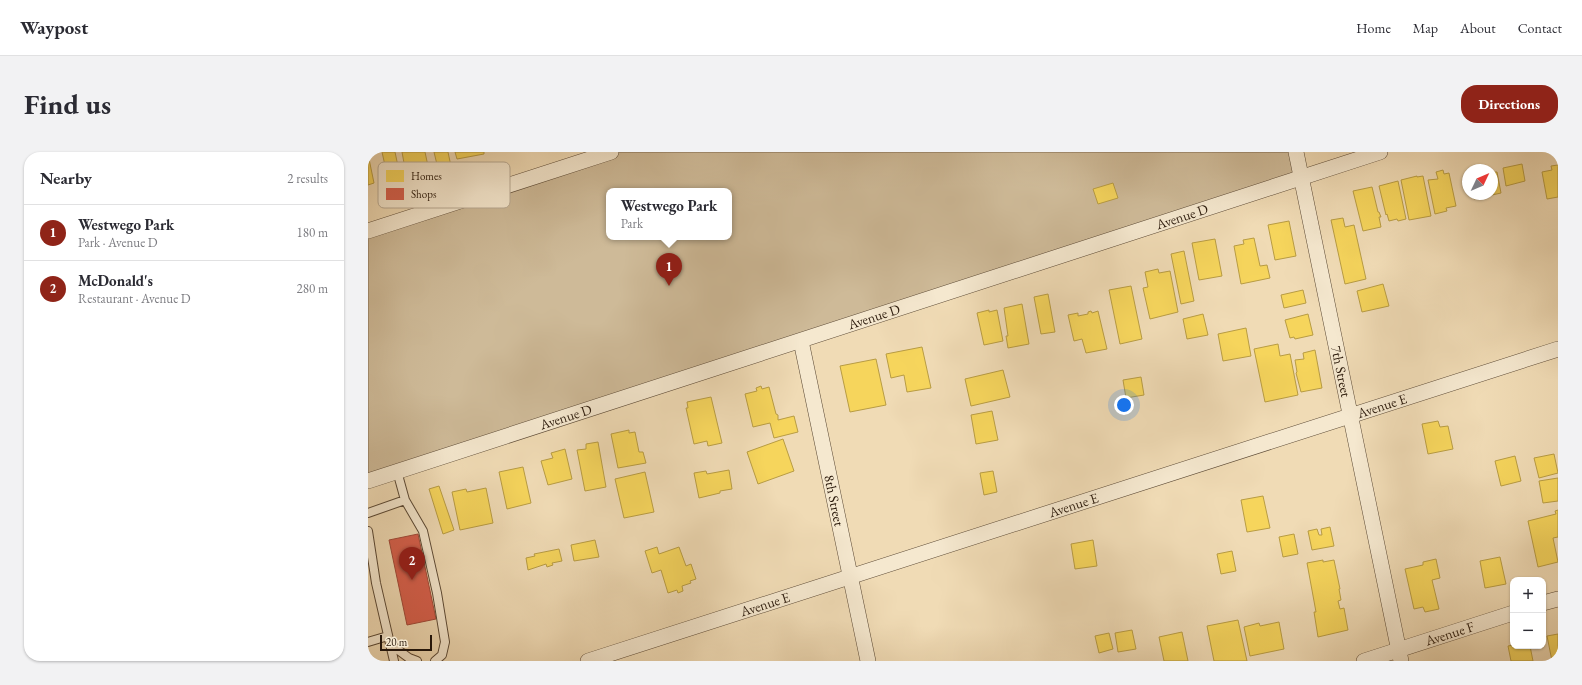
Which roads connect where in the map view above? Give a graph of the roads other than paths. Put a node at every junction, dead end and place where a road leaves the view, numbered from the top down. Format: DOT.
graph roads {
  1 [pos="611,152"];
  2 [pos="1296,152"];
  3 [pos="1380,152"];
  4 [pos="1301,178"];
  5 [pos="510,184"];
  6 [pos="437,208"];
  7 [pos="368,230"];
  8 [pos="801,341"];
  9 [pos="1558,349"];
  10 [pos="1351,417"];
  11 [pos="397,471"];
  12 [pos="368,481"];
  13 [pos="405,500"];
  14 [pos="368,513"];
  15 [pos="368,531"];
  16 [pos="850,577"];
  17 [pos="1558,598"];
  18 [pos="1546,602"];
  19 [pos="1510,614"];
  20 [pos="389,640"];
  21 [pos="368,642"];
  22 [pos="1400,655"];
  23 [pos="394,661"];
  24 [pos="417,661"];
  25 [pos="435,661"];
  26 [pos="588,661"];
  27 [pos="868,661"];
  28 [pos="1364,661"];
  1 -- 5 [label="street"];
  2 -- 4 [label="street, 7th Street"];
  3 -- 4 [label="street, Avenue D"];
  4 -- 8 [label="street, Avenue D"];
  4 -- 10 [label="street, 7th Street"];
  6 -- 7 [label="street"];
  8 -- 11 [label="street, Avenue D"];
  8 -- 16 [label="street, 8th Street"];
  9 -- 10 [label="street, Avenue E"];
  10 -- 16 [label="street, Avenue E"];
  10 -- 22 [label="street, 7th Street"];
  11 -- 12 [label="street, Avenue D"];
  11 -- 13 [label="lane"];
  13 -- 14 [label="lane"];
  13 -- 25 [label="lane"];
  15 -- 20 [label="lane"];
  16 -- 26 [label="street, Avenue E"];
  16 -- 27 [label="street, 8th Street"];
  17 -- 18 [label="street"];
  19 -- 22 [label="street, Avenue F"];
  20 -- 21 [label="lane"];
  20 -- 23 [label="lane"];
  20 -- 24 [label="lane"];
  22 -- 28 [label="street, Avenue F"];
}
